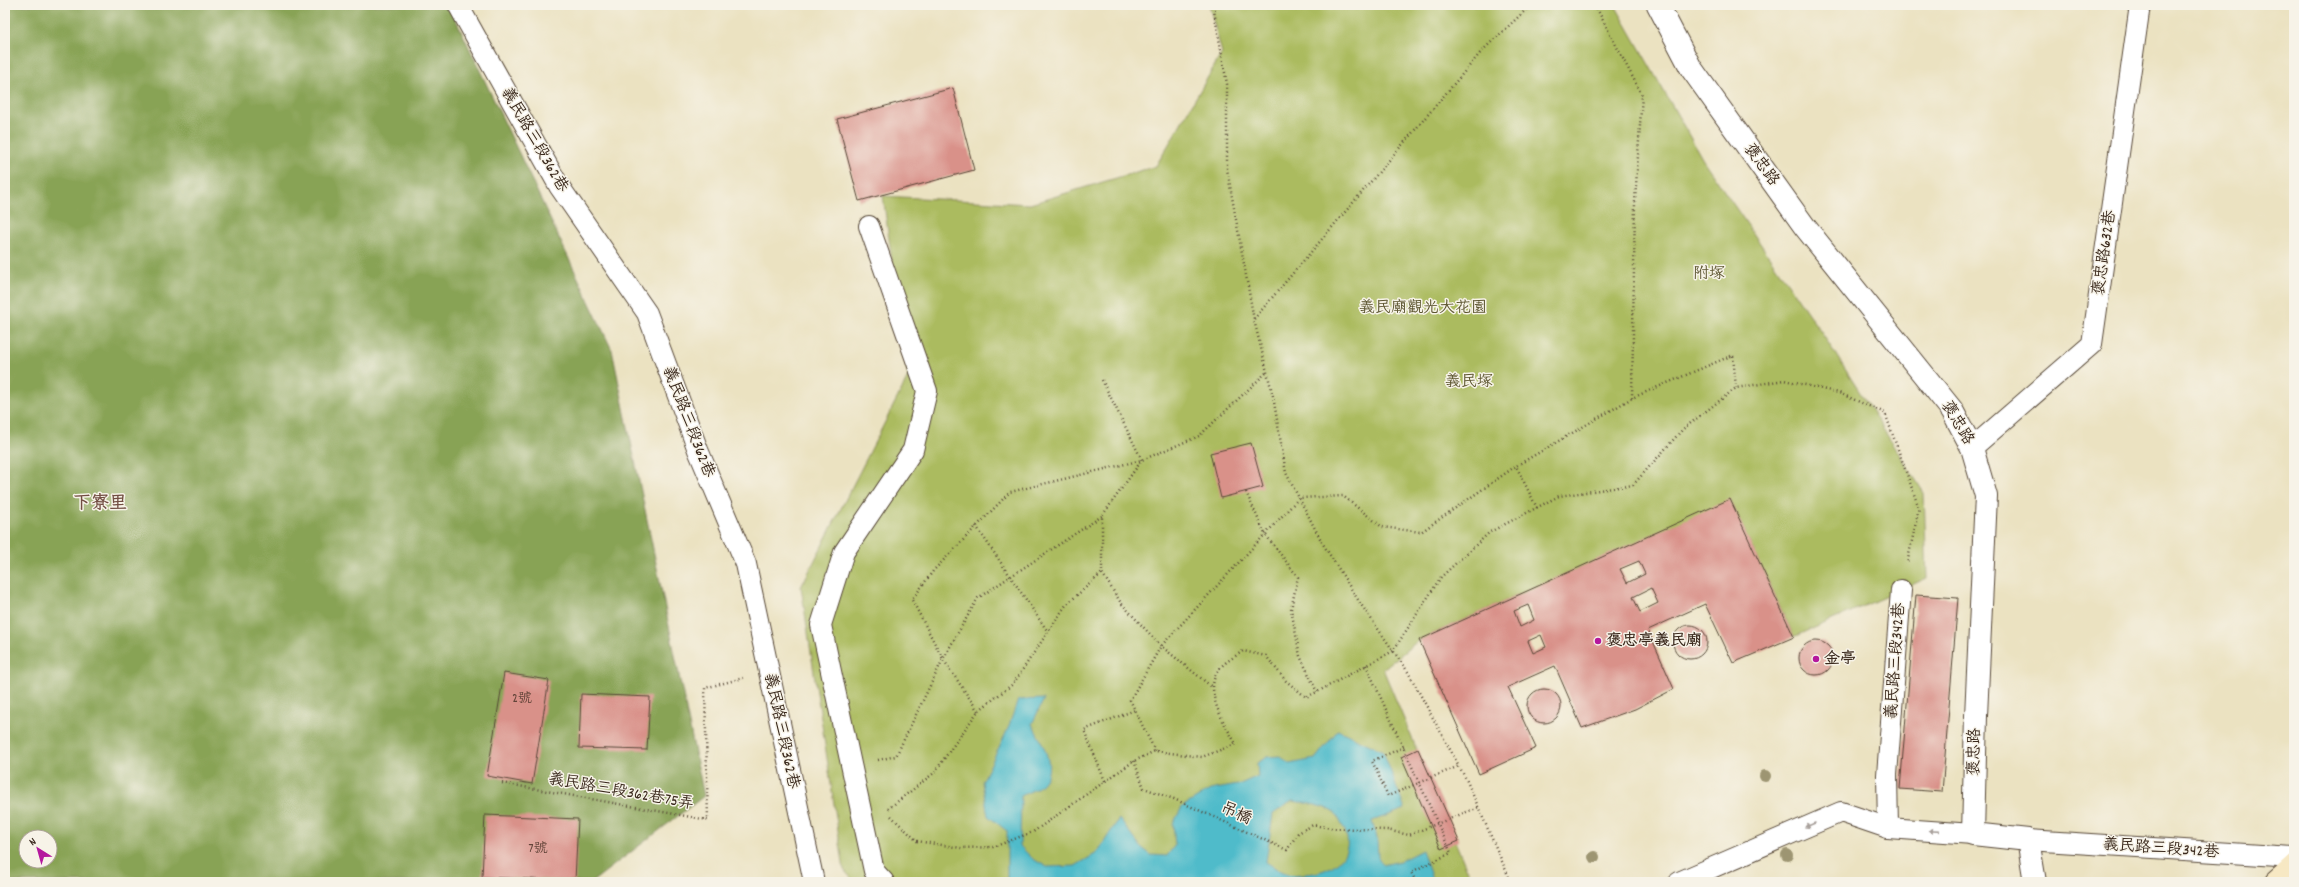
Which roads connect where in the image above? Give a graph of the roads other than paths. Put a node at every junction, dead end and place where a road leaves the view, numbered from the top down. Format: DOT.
graph roads {
  1 [pos="458,5"];
  2 [pos="1658,5"];
  3 [pos="2140,5"];
  4 [pos="869,226"];
  5 [pos="1972,448"];
  6 [pos="1901,590"];
  7 [pos="1888,828"];
  8 [pos="1973,834"];
  9 [pos="2028,840"];
  10 [pos="2294,857"];
  11 [pos="2294,866"];
  12 [pos="814,882"];
  13 [pos="884,882"];
  14 [pos="1679,882"];
  15 [pos="2035,882"];
  16 [pos="2276,882"];
  1 -- 12 [label="lane, 義民路三段362巷"];
  2 -- 5 [label="street, 褒忠路"];
  3 -- 5 [label="lane, 褒忠路632巷"];
  4 -- 13 [label="lane"];
  5 -- 8 [label="street, 褒忠路"];
  6 -- 7 [label="lane, 義民路三段342巷"];
  8 -- 7 [label="lane, one-way"];
  7 -- 14 [label="lane, one-way"];
  8 -- 9 [label="street"];
  9 -- 10 [label="lane, 義民路三段342巷"];
  9 -- 15 [label="street"];
  11 -- 16 [label="street"];
}
